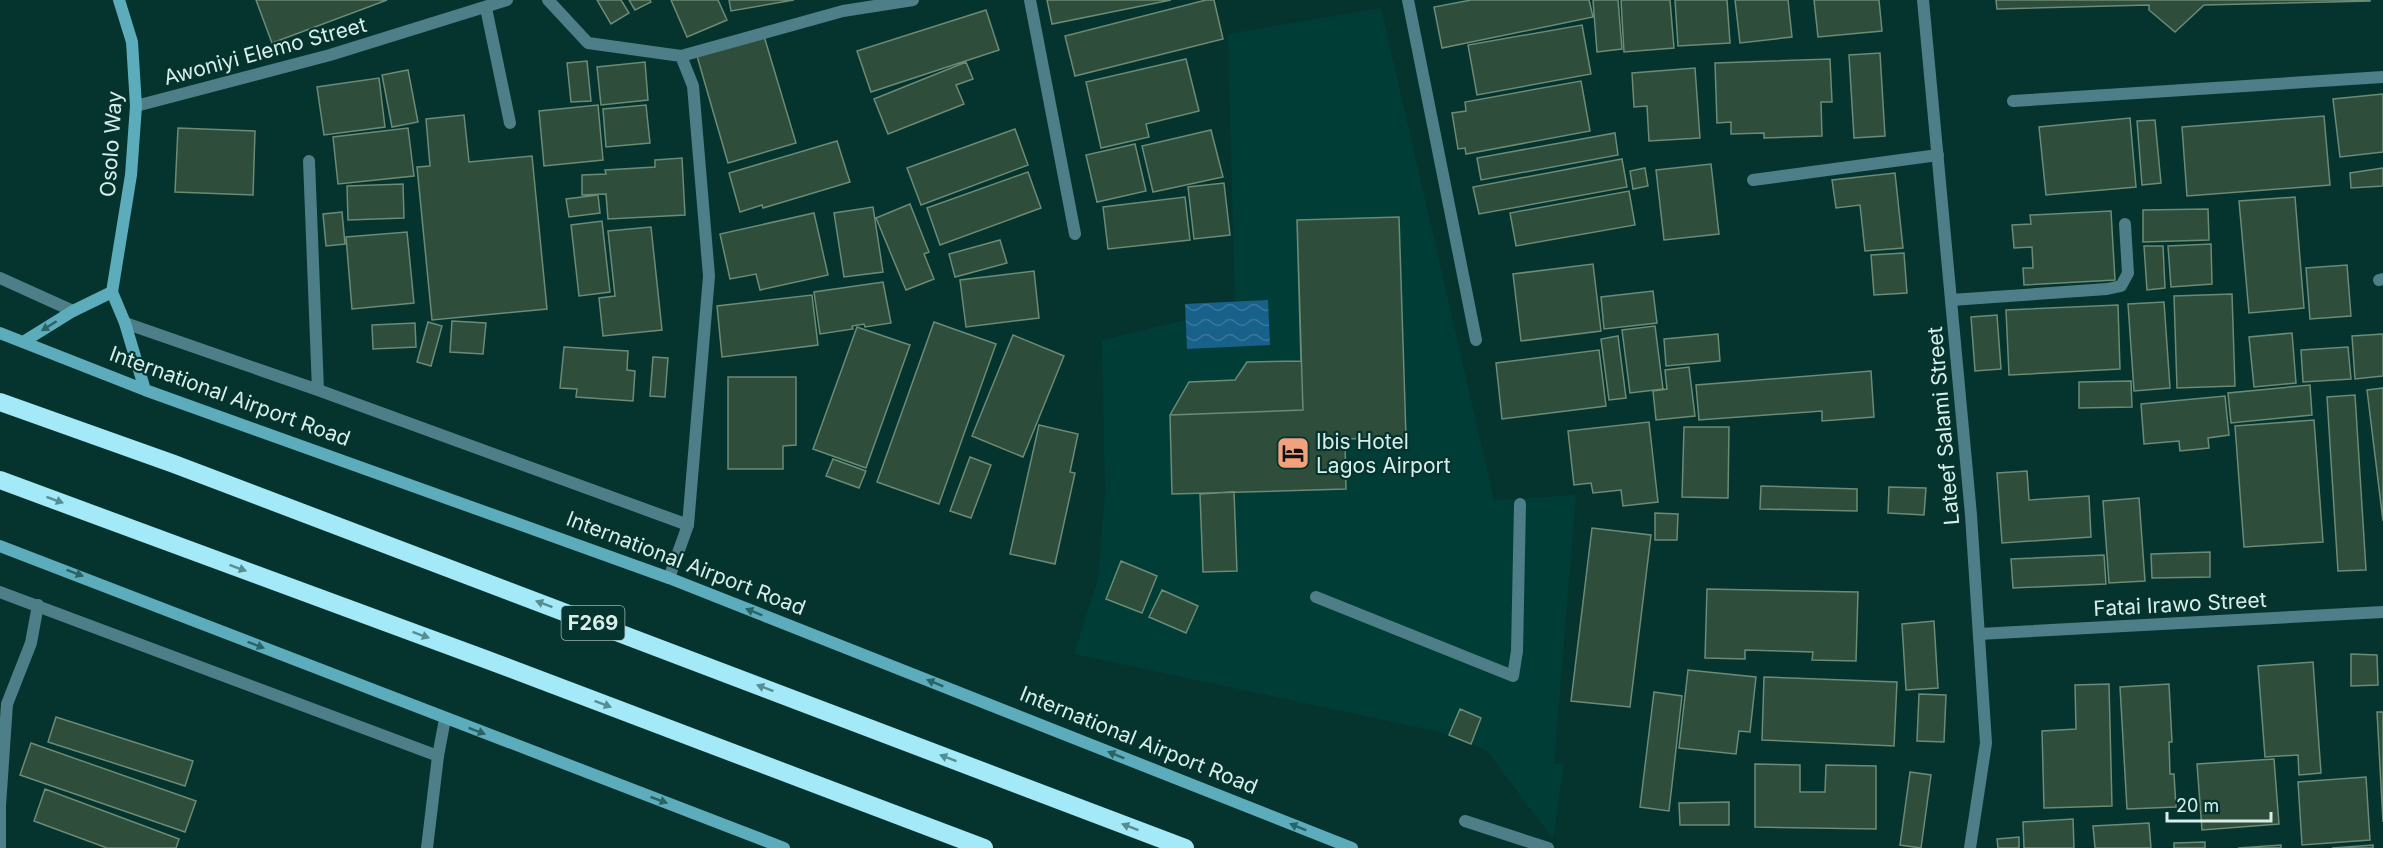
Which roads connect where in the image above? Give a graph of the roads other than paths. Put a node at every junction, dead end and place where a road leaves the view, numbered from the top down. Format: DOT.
graph roads {
  1 [pos="119,0"];
  2 [pos="507,0"];
  3 [pos="548,0"];
  4 [pos="913,0"];
  5 [pos="1030,0"];
  6 [pos="1408,0"];
  7 [pos="1923,0"];
  8 [pos="486,8"];
  9 [pos="681,56"];
  10 [pos="2383,77"];
  11 [pos="2013,101"];
  12 [pos="136,106"];
  13 [pos="510,123"];
  14 [pos="1938,155"];
  15 [pos="309,160"];
  16 [pos="1753,180"];
  17 [pos="2125,224"];
  18 [pos="1075,234"];
  19 [pos="0,278"];
  20 [pos="112,292"];
  21 [pos="1951,300"];
  22 [pos="73,311"];
  23 [pos="125,323"];
  24 [pos="0,333"];
  25 [pos="1476,340"];
  26 [pos="23,342"];
  27 [pos="145,390"];
  28 [pos="318,390"];
  29 [pos="0,402"];
  30 [pos="0,480"];
  31 [pos="1520,504"];
  32 [pos="688,525"];
  33 [pos="0,546"];
  34 [pos="669,578"];
  35 [pos="0,592"];
  36 [pos="1316,597"];
  37 [pos="38,605"];
  38 [pos="2383,612"];
  39 [pos="1979,634"];
  40 [pos="444,719"];
  41 [pos="438,756"];
  42 [pos="1465,821"];
  43 [pos="0,848"];
  44 [pos="428,848"];
  45 [pos="784,848"];
  46 [pos="984,848"];
  47 [pos="1185,848"];
  48 [pos="1352,848"];
  49 [pos="1548,848"];
  50 [pos="1970,848"];
  1 -- 12 [label="main road, Osolo Way"];
  2 -- 8 [label="street, Awoniyi Elemo Street"];
  3 -- 9 [label="street"];
  4 -- 9 [label="street"];
  5 -- 18 [label="street"];
  6 -- 25 [label="street"];
  7 -- 14 [label="street, Lateef Salami Street"];
  8 -- 12 [label="street, Awoniyi Elemo Street"];
  8 -- 13 [label="street"];
  9 -- 32 [label="street"];
  10 -- 11 [label="street"];
  12 -- 20 [label="main road, Osolo Way"];
  14 -- 16 [label="street"];
  14 -- 21 [label="street, Lateef Salami Street"];
  15 -- 28 [label="street"];
  17 -- 21 [label="street"];
  19 -- 22 [label="street"];
  20 -- 22 [label="main road"];
  20 -- 23 [label="main road"];
  21 -- 39 [label="street, Lateef Salami Street"];
  22 -- 26 [label="main road, one-way"];
  23 -- 27 [label="main road"];
  23 -- 28 [label="street"];
  24 -- 26 [label="main road, International Airport Road"];
  26 -- 27 [label="main road, International Airport Road"];
  27 -- 34 [label="main road, International Airport Road"];
  28 -- 32 [label="street"];
  47 -- 29 [label="highway, F269, one-way"];
  30 -- 46 [label="highway, one-way"];
  31 -- 36 [label="street"];
  32 -- 34 [label="street"];
  33 -- 40 [label="main road, one-way"];
  48 -- 34 [label="main road, International Airport Road, one-way"];
  35 -- 37 [label="street"];
  37 -- 41 [label="street"];
  37 -- 43 [label="street"];
  38 -- 39 [label="street, Fatai Irawo Street"];
  39 -- 50 [label="street, Lateef Salami Street"];
  40 -- 41 [label="street"];
  40 -- 45 [label="main road, one-way"];
  41 -- 44 [label="street"];
  42 -- 49 [label="street"];
}
